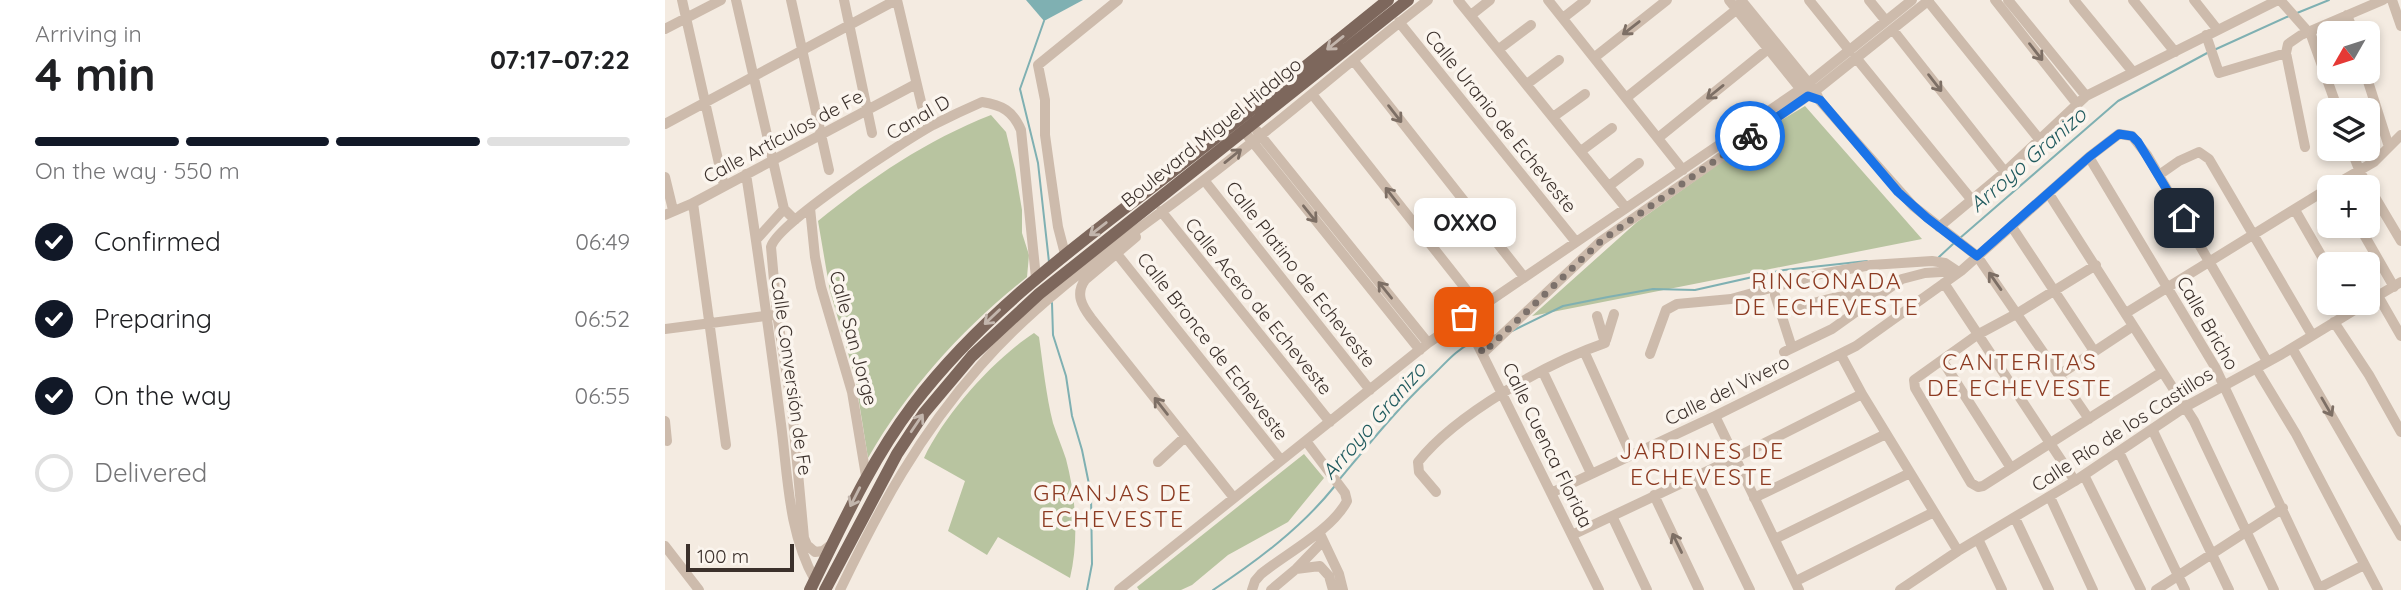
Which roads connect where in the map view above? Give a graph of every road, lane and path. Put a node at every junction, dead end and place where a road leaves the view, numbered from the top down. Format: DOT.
graph roads {
  1 [pos="682,0"];
  2 [pos="722,0"];
  3 [pos="736,0"];
  4 [pos="791,0"];
  5 [pos="844,0"];
  6 [pos="896,0"];
  7 [pos="1118,0"];
  8 [pos="1388,0"];
  9 [pos="1407,0"];
  10 [pos="1427,0"];
  11 [pos="1458,0"];
  12 [pos="1490,0"];
  13 [pos="1548,0"];
  14 [pos="1586,0"];
  15 [pos="1667,0"];
  16 [pos="1729,0"];
  17 [pos="1809,0"];
  18 [pos="1869,0"];
  19 [pos="1912,0"];
  20 [pos="1928,0"];
  21 [pos="1996,0"];
  22 [pos="2007,0"];
  23 [pos="2074,0"];
  24 [pos="2133,0"];
  25 [pos="2194,0"];
  26 [pos="2279,0"];
  27 [pos="2383,0"];
  28 [pos="2392,0"];
  29 [pos="2263,3"];
  30 [pos="1739,5"];
  31 [pos="1471,15"];
  32 [pos="2347,15"];
  33 [pos="686,18"];
  34 [pos="1563,18"];
  35 [pos="2349,21"];
  36 [pos="1399,22"];
  37 [pos="1531,25"];
  38 [pos="1890,25"];
  39 [pos="850,26"];
  40 [pos="2401,26"];
  41 [pos="665,29"];
  42 [pos="2217,29"];
  43 [pos="2307,30"];
  44 [pos="2206,35"];
  45 [pos="2287,48"];
  46 [pos="1499,49"];
  47 [pos="1768,49"];
  48 [pos="802,51"];
  49 [pos="2175,51"];
  50 [pos="1854,55"];
  51 [pos="1595,57"];
  52 [pos="1353,60"];
  53 [pos="1559,60"];
  54 [pos="2133,72"];
  55 [pos="754,77"];
  56 [pos="1527,84"];
  57 [pos="2369,84"];
  58 [pos="916,85"];
  59 [pos="1810,92"];
  60 [pos="1312,94"];
  61 [pos="1585,94"];
  62 [pos="2086,96"];
  63 [pos="1626,98"];
  64 [pos="2334,98"];
  65 [pos="706,102"];
  66 [pos="2077,104"];
  67 [pos="867,112"];
  68 [pos="1553,117"];
  69 [pos="1244,123"];
  70 [pos="665,124"];
  71 [pos="931,126"];
  72 [pos="1612,128"];
  73 [pos="872,133"];
  74 [pos="820,135"];
  75 [pos="2401,135"];
  76 [pos="1256,138"];
  77 [pos="1658,138"];
  78 [pos="2039,139"];
  79 [pos="2305,147"];
  80 [pos="2389,147"];
  81 [pos="1581,151"];
  82 [pos="2089,157"];
  83 [pos="772,159"];
  84 [pos="2356,161"];
  85 [pos="1639,163"];
  86 [pos="829,170"];
  87 [pos="1683,170"];
  88 [pos="2005,172"];
  89 [pos="2360,172"];
  90 [pos="746,174"];
  91 [pos="2159,175"];
  92 [pos="2355,175"];
  93 [pos="665,177"];
  94 [pos="1204,180"];
  95 [pos="724,186"];
  96 [pos="1609,186"];
  97 [pos="2049,194"];
  98 [pos="2317,197"];
  99 [pos="1971,199"];
  100 [pos="692,203"];
  101 [pos="810,208"];
  102 [pos="1626,208"];
  103 [pos="784,209"];
  104 [pos="2295,210"];
  105 [pos="1161,211"];
  106 [pos="669,213"];
  107 [pos="795,220"];
  108 [pos="1149,220"];
  109 [pos="1939,227"];
  110 [pos="2012,227"];
  111 [pos="2254,235"];
  112 [pos="1119,237"];
  113 [pos="2367,238"];
  114 [pos="757,240"];
  115 [pos="1576,242"];
  116 [pos="2401,242"];
  117 [pos="2319,252"];
  118 [pos="1973,253"];
  119 [pos="1117,254"];
  120 [pos="1063,256"];
  121 [pos="2210,261"];
  122 [pos="2096,265"];
  123 [pos="1959,271"];
  124 [pos="1040,275"];
  125 [pos="1524,277"];
  126 [pos="1944,283"];
  127 [pos="2397,284"];
  128 [pos="2166,286"];
  129 [pos="1884,290"];
  130 [pos="2054,291"];
  131 [pos="1859,294"];
  132 [pos="1775,295"];
  133 [pos="2380,295"];
  134 [pos="1042,299"];
  135 [pos="2380,299"];
  136 [pos="1864,306"];
  137 [pos="1480,307"];
  138 [pos="1781,311"];
  139 [pos="2018,313"];
  140 [pos="2126,313"];
  141 [pos="1614,314"];
  142 [pos="772,315"];
  143 [pos="2342,315"];
  144 [pos="1597,316"];
  145 [pos="1464,317"];
  146 [pos="710,322"];
  147 [pos="2334,322"];
  148 [pos="2133,326"];
  149 [pos="665,328"];
  150 [pos="1977,335"];
  151 [pos="2312,335"];
  152 [pos="2401,336"];
  153 [pos="1498,340"];
  154 [pos="1606,342"];
  155 [pos="1424,347"];
  156 [pos="2292,348"];
  157 [pos="1481,349"];
  158 [pos="2094,351"];
  159 [pos="1585,353"];
  160 [pos="1650,354"];
  161 [pos="1841,355"];
  162 [pos="1942,360"];
  163 [pos="2267,361"];
  164 [pos="2256,368"];
  165 [pos="1492,372"];
  166 [pos="1543,372"];
  167 [pos="2162,372"];
  168 [pos="2059,375"];
  169 [pos="2224,385"];
  170 [pos="1370,390"];
  171 [pos="1503,393"];
  172 [pos="1862,394"];
  173 [pos="2185,407"];
  174 [pos="1715,416"];
  175 [pos="2089,419"];
  176 [pos="665,421"];
  177 [pos="1329,422"];
  178 [pos="2153,431"];
  179 [pos="2401,432"];
  180 [pos="1887,434"];
  181 [pos="1185,437"];
  182 [pos="667,441"];
  183 [pos="1306,441"];
  184 [pos="2050,443"];
  185 [pos="726,445"];
  186 [pos="2119,452"];
  187 [pos="1631,455"];
  188 [pos="1735,458"];
  189 [pos="1281,460"];
  190 [pos="1158,462"];
  191 [pos="2011,468"];
  192 [pos="1591,473"];
  193 [pos="1910,473"];
  194 [pos="866,476"];
  195 [pos="1695,477"];
  196 [pos="2079,478"];
  197 [pos="1436,492"];
  198 [pos="1551,493"];
  199 [pos="1654,495"];
  200 [pos="2050,497"];
  201 [pos="1234,498"];
  202 [pos="1754,498"];
  203 [pos="2283,508"];
  204 [pos="1934,512"];
  205 [pos="1612,516"];
  206 [pos="2015,518"];
  207 [pos="2247,532"];
  208 [pos="1572,535"];
  209 [pos="1321,536"];
  210 [pos="2401,536"];
  211 [pos="1775,539"];
  212 [pos="1978,539"];
  213 [pos="832,544"];
  214 [pos="665,546"];
  215 [pos="1958,551"];
  216 [pos="2212,554"];
  217 [pos="2364,565"];
  218 [pos="1296,569"];
  219 [pos="2179,577"];
  220 [pos="1798,586"];
  221 [pos="811,587"];
  222 [pos="2320,589"];
  223 [pos="699,590"];
  224 [pos="825,590"];
  225 [pos="840,590"];
  226 [pos="1119,590"];
  227 [pos="1252,590"];
  228 [pos="1271,590"];
  229 [pos="1333,590"];
  230 [pos="1343,590"];
  231 [pos="1599,590"];
  232 [pos="1647,590"];
  233 [pos="1699,590"];
  234 [pos="1750,590"];
  235 [pos="1900,590"];
  236 [pos="2002,590"];
  237 [pos="2049,590"];
  238 [pos="2093,590"];
  239 [pos="2141,590"];
  240 [pos="2156,590"];
  241 [pos="2185,590"];
  242 [pos="2229,590"];
  243 [pos="2274,590"];
  244 [pos="2378,590"];
  1 -- 33 [label="street"];
  2 -- 33 [label="street"];
  3 -- 55 [label="street"];
  4 -- 48 [label="street"];
  5 -- 39 [label="street"];
  6 -- 39 [label="street"];
  6 -- 58 [label="street"];
  7 -- 120 [label="street"];
  8 -- 69 [label="main road, Boulevard Miguel Hidalgo, one-way"];
  9 -- 69 [label="main road, Boulevard Miguel Hidalgo"];
  10 -- 36 [label="street, Boulevard Miguel Hidalgo"];
  11 -- 31 [label="street"];
  12 -- 31 [label="street"];
  13 -- 34 [label="street"];
  14 -- 34 [label="street"];
  15 -- 51 [label="street, one-way"];
  16 -- 30 [label="street"];
  17 -- 50 [label="street"];
  18 -- 38 [label="street"];
  19 -- 38 [label="street"];
  20 -- 38 [label="street"];
  20 -- 78 [label="street"];
  21 -- 66 [label="street, one-way"];
  22 -- 62 [label="street"];
  23 -- 54 [label="street"];
  24 -- 49 [label="street"];
  25 -- 42 [label="street"];
  26 -- 29 [label="street"];
  26 -- 43 [label="street"];
  27 -- 32 [label="street"];
  28 -- 40 [label="street"];
  29 -- 42 [label="street"];
  30 -- 47 [label="street"];
  30 -- 59 [label="street"];
  30 -- 63 [label="street"];
  31 -- 46 [label="street"];
  32 -- 35 [label="street"];
  32 -- 43 [label="street"];
  33 -- 41 [label="street"];
  33 -- 65 [label="street"];
  34 -- 51 [label="street"];
  36 -- 52 [label="street, Boulevard Miguel Hidalgo"];
  36 -- 115 [label="street, Calle Uranio de Echeveste"];
  37 -- 46 [label="street"];
  38 -- 50 [label="street"];
  38 -- 88 [label="street, one-way"];
  39 -- 48 [label="street"];
  39 -- 67 [label="street"];
  42 -- 44 [label="street"];
  43 -- 45 [label="street"];
  43 -- 64 [label="street"];
  44 -- 45 [label="street"];
  44 -- 49 [label="street"];
  45 -- 79 [label="street"];
  46 -- 56 [label="street"];
  47 -- 59 [label="street"];
  47 -- 77 [label="street, one-way"];
  48 -- 55 [label="street"];
  48 -- 74 [label="street"];
  49 -- 54 [label="street"];
  50 -- 59 [label="street"];
  50 -- 99 [label="street"];
  51 -- 63 [label="street"];
  52 -- 60 [label="street, Boulevard Miguel Hidalgo"];
  52 -- 125 [label="street, one-way"];
  53 -- 56 [label="street"];
  54 -- 62 [label="street"];
  55 -- 65 [label="street"];
  55 -- 83 [label="street"];
  56 -- 68 [label="street"];
  57 -- 80 [label="street"];
  58 -- 67 [label="street, Calle Artículos de Fe"];
  58 -- 71 [label="street"];
  59 -- 87 [label="street"];
  59 -- 109 [label="street"];
  59 -- 153 [label="street"];
  60 -- 76 [label="street, Boulevard Miguel Hidalgo"];
  137 -- 60 [label="street, one-way"];
  61 -- 68 [label="street"];
  62 -- 66 [label="street"];
  63 -- 77 [label="street"];
  65 -- 70 [label="street"];
  65 -- 95 [label="street"];
  66 -- 78 [label="street"];
  67 -- 73 [label="street"];
  67 -- 74 [label="street, Calle Artículos de Fe"];
  68 -- 81 [label="street"];
  69 -- 76 [label="street"];
  69 -- 112 [label="main road, Boulevard Miguel Hidalgo"];
  69 -- 120 [label="main road, Boulevard Miguel Hidalgo, one-way"];
  71 -- 101 [label="street, Canal D"];
  71 -- 124 [label="street, Canal D"];
  72 -- 81 [label="street"];
  74 -- 83 [label="street, Calle Artículos de Fe"];
  74 -- 86 [label="street"];
  75 -- 80 [label="street"];
  94 -- 76 [label="street, Boulevard Miguel Hidalgo, one-way"];
  76 -- 155 [label="street"];
  77 -- 87 [label="street"];
  78 -- 88 [label="street"];
  80 -- 89 [label="street"];
  81 -- 96 [label="street"];
  82 -- 91 [label="street, Calle del Vivero"];
  82 -- 97 [label="street, Calle del Vivero"];
  82 -- 128 [label="street, Calle Bricho"];
  83 -- 90 [label="street, Calle Artículos de Fe"];
  83 -- 103 [label="street"];
  84 -- 89 [label="street"];
  85 -- 96 [label="street"];
  87 -- 102 [label="street"];
  88 -- 99 [label="street"];
  89 -- 92 [label="street"];
  89 -- 116 [label="street"];
  90 -- 95 [label="street, Calle Artículos de Fe"];
  90 -- 114 [label="street, Calle Conversión de Fe"];
  91 -- 111 [label="street"];
  91 -- 121 [label="street"];
  93 -- 106 [label="street"];
  94 -- 105 [label="street, Boulevard Miguel Hidalgo"];
  94 -- 170 [label="street, Calle Platino de Echeveste"];
  95 -- 100 [label="street, Calle Artículos de Fe"];
  96 -- 102 [label="street"];
  97 -- 110 [label="street, Calle del Vivero"];
  97 -- 122 [label="street"];
  98 -- 104 [label="street"];
  99 -- 109 [label="street"];
  100 -- 106 [label="street, Calle Artículos de Fe"];
  100 -- 146 [label="street"];
  101 -- 107 [label="street, Canal D"];
  101 -- 194 [label="street, Calle San Jorge"];
  102 -- 115 [label="street"];
  103 -- 107 [label="street"];
  103 -- 114 [label="street"];
  104 -- 111 [label="street"];
  104 -- 117 [label="street"];
  105 -- 108 [label="street, Boulevard Miguel Hidalgo"];
  105 -- 177 [label="street, Calle Acero de Echeveste"];
  107 -- 142 [label="street, Canal D"];
  108 -- 112 [label="street, Boulevard Miguel Hidalgo"];
  108 -- 119 [label="street"];
  109 -- 118 [label="street"];
  110 -- 118 [label="street, Calle del Vivero"];
  110 -- 130 [label="street"];
  111 -- 121 [label="street"];
  111 -- 151 [label="street"];
  112 -- 134 [label="main road, Boulevard Miguel Hidalgo"];
  113 -- 127 [label="street"];
  114 -- 142 [label="street, Calle Conversión de Fe"];
  115 -- 125 [label="street"];
  118 -- 123 [label="street, Calle del Vivero"];
  139 -- 118 [label="street, one-way"];
  181 -- 119 [label="street, one-way"];
  119 -- 189 [label="street, Calle Bronce de Echeveste"];
  120 -- 124 [label="main road, Boulevard Miguel Hidalgo"];
  121 -- 128 [label="street"];
  121 -- 163 [label="street"];
  122 -- 130 [label="street"];
  122 -- 140 [label="street"];
  123 -- 126 [label="street, Calle del Vivero"];
  123 -- 129 [label="street"];
  123 -- 160 [label="street"];
  124 -- 194 [label="main road, Boulevard Miguel Hidalgo, one-way"];
  125 -- 137 [label="street"];
  126 -- 150 [label="street"];
  126 -- 161 [label="street, Calle del Vivero"];
  127 -- 133 [label="street, Calle Río de los Castillos"];
  128 -- 140 [label="street"];
  128 -- 169 [label="street, Calle Bricho"];
  129 -- 131 [label="street"];
  129 -- 136 [label="street"];
  130 -- 139 [label="street"];
  130 -- 158 [label="street"];
  131 -- 136 [label="street"];
  131 -- 138 [label="street"];
  132 -- 138 [label="street"];
  224 -- 134 [label="main road, Boulevard Miguel Hidalgo, one-way"];
  134 -- 225 [label="street"];
  135 -- 152 [label="street"];
  136 -- 138 [label="street"];
  137 -- 145 [label="street"];
  139 -- 150 [label="street"];
  139 -- 168 [label="street"];
  140 -- 148 [label="street"];
  141 -- 154 [label="street"];
  142 -- 146 [label="street"];
  142 -- 213 [label="street, Calle Conversión de Fe"];
  142 -- 221 [label="street, Calle Conversión de Fe"];
  143 -- 147 [label="street, Calle Río de los Castillos"];
  144 -- 154 [label="street"];
  145 -- 155 [label="street"];
  145 -- 157 [label="street, Calle Cuenca Florida"];
  146 -- 149 [label="street"];
  146 -- 185 [label="street"];
  147 -- 151 [label="street, Calle Río de los Castillos"];
  147 -- 179 [label="street"];
  148 -- 158 [label="street"];
  148 -- 167 [label="street"];
  150 -- 162 [label="street"];
  150 -- 184 [label="street"];
  151 -- 156 [label="street, Calle Río de los Castillos"];
  153 -- 157 [label="street"];
  153 -- 165 [label="street"];
  154 -- 159 [label="street"];
  155 -- 170 [label="street"];
  156 -- 163 [label="street, Calle Río de los Castillos"];
  156 -- 210 [label="street, one-way"];
  157 -- 165 [label="street, Calle Cuenca Florida"];
  158 -- 168 [label="street"];
  159 -- 166 [label="street"];
  159 -- 187 [label="street"];
  161 -- 172 [label="street"];
  161 -- 174 [label="street, Calle del Vivero"];
  162 -- 191 [label="street"];
  162 -- 191 [label="street"];
  163 -- 164 [label="street, Calle Río de los Castillos"];
  164 -- 169 [label="street, Calle Río de los Castillos"];
  164 -- 217 [label="street"];
  165 -- 171 [label="street, Calle Cuenca Florida"];
  166 -- 171 [label="street"];
  166 -- 192 [label="street"];
  167 -- 173 [label="street"];
  167 -- 175 [label="street"];
  168 -- 175 [label="street"];
  169 -- 173 [label="street, Calle Río de los Castillos"];
  169 -- 203 [label="street, Calle Bricho"];
  170 -- 177 [label="street"];
  171 -- 197 [label="street"];
  171 -- 198 [label="street, Calle Cuenca Florida"];
  172 -- 180 [label="street"];
  172 -- 188 [label="street"];
  173 -- 178 [label="street, Calle Río de los Castillos"];
  173 -- 207 [label="street"];
  174 -- 187 [label="street, Calle del Vivero"];
  174 -- 188 [label="street"];
  175 -- 184 [label="street"];
  176 -- 182 [label="street"];
  177 -- 183 [label="street"];
  178 -- 186 [label="street, Calle Río de los Castillos"];
  178 -- 216 [label="street"];
  180 -- 193 [label="street"];
  180 -- 202 [label="street"];
  181 -- 190 [label="street"];
  181 -- 201 [label="street"];
  183 -- 189 [label="street"];
  183 -- 209 [label="street"];
  184 -- 191 [label="street"];
  184 -- 196 [label="street"];
  186 -- 196 [label="street, Calle Río de los Castillos"];
  186 -- 219 [label="street"];
  187 -- 192 [label="street, Calle del Vivero"];
  188 -- 195 [label="street"];
  188 -- 202 [label="street"];
  189 -- 201 [label="street"];
  192 -- 198 [label="street, Calle del Vivero"];
  193 -- 204 [label="street"];
  193 -- 211 [label="street"];
  194 -- 213 [label="main road, Boulevard Miguel Hidalgo, one-way"];
  195 -- 199 [label="street"];
  195 -- 234 [label="street"];
  196 -- 200 [label="street, Calle Río de los Castillos"];
  196 -- 239 [label="street"];
  198 -- 208 [label="street, Calle Cuenca Florida"];
  199 -- 205 [label="street"];
  233 -- 199 [label="street, one-way"];
  200 -- 206 [label="street, Calle Río de los Castillos"];
  200 -- 238 [label="street"];
  201 -- 226 [label="street"];
  202 -- 211 [label="street"];
  203 -- 207 [label="street"];
  203 -- 222 [label="street, Calle Bricho"];
  204 -- 215 [label="street"];
  204 -- 220 [label="street"];
  205 -- 208 [label="street"];
  205 -- 232 [label="street"];
  206 -- 212 [label="street, Calle Río de los Castillos"];
  206 -- 237 [label="street"];
  207 -- 216 [label="street"];
  207 -- 243 [label="street"];
  208 -- 231 [label="street, Calle Cuenca Florida"];
  209 -- 218 [label="street"];
  209 -- 227 [label="street"];
  209 -- 230 [label="street"];
  211 -- 220 [label="street"];
  212 -- 215 [label="street, Calle Río de los Castillos"];
  212 -- 236 [label="street"];
  213 -- 221 [label="main road, Boulevard Miguel Hidalgo"];
  214 -- 223 [label="street"];
  215 -- 235 [label="street, Calle Río de los Castillos"];
  216 -- 219 [label="street"];
  216 -- 242 [label="street"];
  217 -- 222 [label="street"];
  217 -- 244 [label="street"];
  218 -- 228 [label="street"];
  218 -- 229 [label="street"];
  219 -- 240 [label="street"];
  219 -- 241 [label="street"];
}
